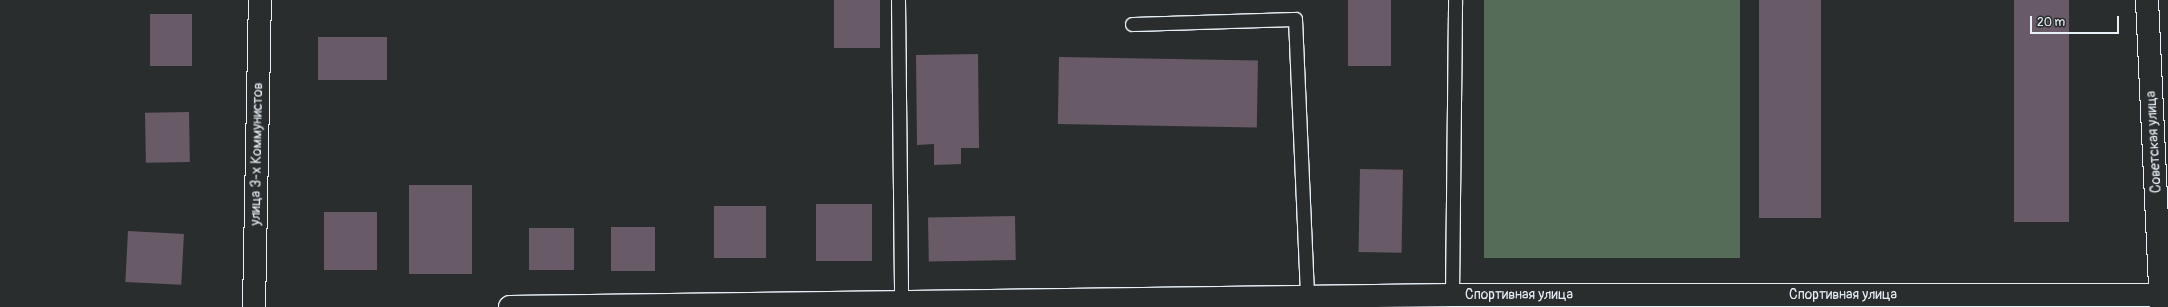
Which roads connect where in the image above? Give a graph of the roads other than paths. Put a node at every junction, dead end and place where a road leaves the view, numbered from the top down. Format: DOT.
graph roads {
  1 [pos="260,0"];
  2 [pos="898,0"];
  3 [pos="1456,0"];
  4 [pos="2147,0"];
  5 [pos="1132,24"];
  6 [pos="1452,295"];
  7 [pos="1307,297"];
  8 [pos="2163,299"];
  9 [pos="901,301"];
  10 [pos="1189,303"];
  11 [pos="254,307"];
  12 [pos="510,307"];
  1 -- 11 [label="street, улица 3-х Коммунистов"];
  2 -- 9 [label="lane"];
  3 -- 6 [label="lane"];
  4 -- 8 [label="street, Советская улица"];
  5 -- 7 [label="lane"];
  6 -- 7 [label="street, Спортивная улица"];
  6 -- 8 [label="street, Спортивная улица"];
  7 -- 10 [label="street, Спортивная улица"];
  9 -- 10 [label="street, Спортивная улица"];
  9 -- 12 [label="street, Спортивная улица"];
}
